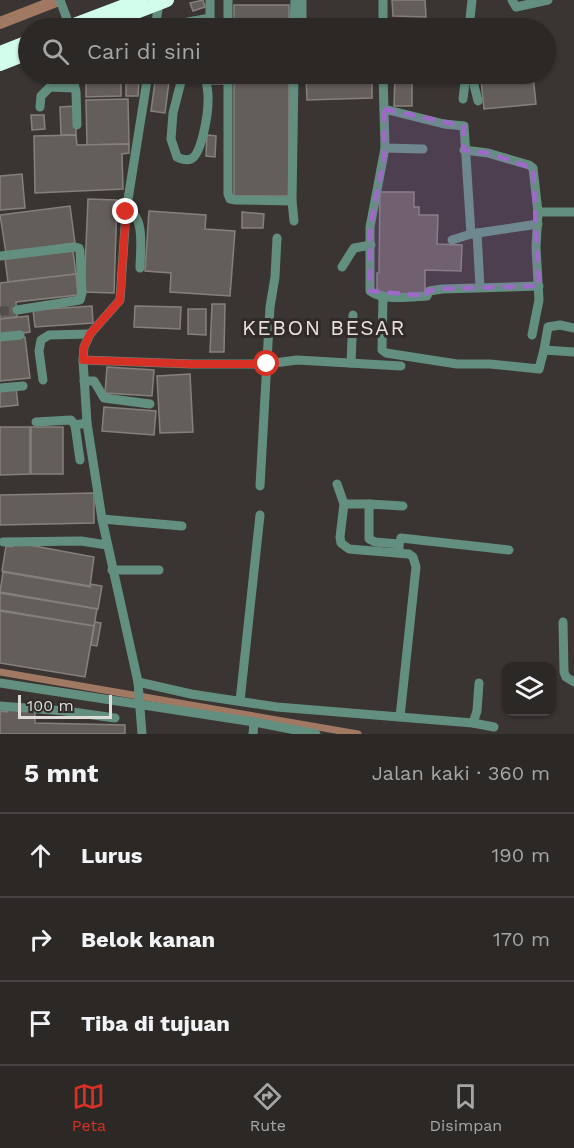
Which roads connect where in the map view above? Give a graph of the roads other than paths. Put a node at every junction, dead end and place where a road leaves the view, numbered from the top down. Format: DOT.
graph roads {
  1 [pos="60,0"];
  2 [pos="140,0"];
  3 [pos="210,0"];
  4 [pos="228,0"];
  5 [pos="295,0"];
  6 [pos="302,0"];
  7 [pos="383,0"];
  8 [pos="472,0"];
  9 [pos="512,0"];
  10 [pos="548,0"];
  11 [pos="163,2"];
  12 [pos="65,18"];
  13 [pos="83,18"];
  14 [pos="121,18"];
  15 [pos="158,18"];
  16 [pos="210,18"];
  17 [pos="228,18"];
  18 [pos="294,18"];
  19 [pos="302,18"];
  20 [pos="383,18"];
  21 [pos="470,18"];
  22 [pos="18,46"];
  23 [pos="0,53"];
  24 [pos="18,57"];
  25 [pos="0,64"];
  26 [pos="73,84"];
  27 [pos="146,84"];
  28 [pos="180,84"];
  29 [pos="206,84"];
  30 [pos="228,84"];
  31 [pos="294,84"];
  32 [pos="383,84"];
  33 [pos="465,84"];
  34 [pos="474,84"];
  35 [pos="74,88"];
  36 [pos="463,99"];
  37 [pos="478,101"];
  38 [pos="40,107"];
  39 [pos="384,109"];
  40 [pos="77,125"];
  41 [pos="385,148"];
  42 [pos="423,150"];
  43 [pos="464,150"];
  44 [pos="292,201"];
  45 [pos="126,212"];
  46 [pos="538,212"];
  47 [pos="574,212"];
  48 [pos="294,221"];
  49 [pos="538,224"];
  50 [pos="474,234"];
  51 [pos="277,238"];
  52 [pos="452,240"];
  53 [pos="371,245"];
  54 [pos="0,256"];
  55 [pos="342,267"];
  56 [pos="140,268"];
  57 [pos="539,286"];
  58 [pos="480,287"];
  59 [pos="383,296"];
  60 [pos="17,310"];
  61 [pos="353,315"];
  62 [pos="574,328"];
  63 [pos="90,334"];
  64 [pos="20,335"];
  65 [pos="532,335"];
  66 [pos="0,337"];
  67 [pos="544,350"];
  68 [pos="574,352"];
  69 [pos="83,360"];
  70 [pos="351,363"];
  71 [pos="267,364"];
  72 [pos="401,366"];
  73 [pos="43,380"];
  74 [pos="84,381"];
  75 [pos="23,386"];
  76 [pos="0,388"];
  77 [pos="150,404"];
  78 [pos="36,423"];
  79 [pos="87,423"];
  80 [pos="75,425"];
  81 [pos="80,460"];
  82 [pos="337,484"];
  83 [pos="260,486"];
  84 [pos="344,504"];
  85 [pos="369,504"];
  86 [pos="403,506"];
  87 [pos="260,515"];
  88 [pos="102,519"];
  89 [pos="182,526"];
  90 [pos="3,542"];
  91 [pos="107,545"];
  92 [pos="399,548"];
  93 [pos="509,550"];
  94 [pos="112,570"];
  95 [pos="159,570"];
  96 [pos="563,622"];
  97 [pos="574,682"];
  98 [pos="0,683"];
  99 [pos="479,683"];
  100 [pos="138,694"];
  101 [pos="240,701"];
  102 [pos="0,706"];
  103 [pos="400,717"];
  104 [pos="114,718"];
  105 [pos="254,722"];
  106 [pos="473,723"];
  107 [pos="494,727"];
  108 [pos="142,734"];
  109 [pos="252,734"];
  110 [pos="316,734"];
  1 -- 12 [label="street"];
  2 -- 13 [label="highway"];
  3 -- 16 [label="street"];
  4 -- 17 [label="street"];
  5 -- 18 [label="street"];
  6 -- 19 [label="street"];
  7 -- 20 [label="street"];
  8 -- 21 [label="street"];
  9 -- 10 [label="street"];
  11 -- 14 [label="highway"];
  11 -- 15 [label="street"];
  22 -- 23 [label="highway"];
  24 -- 25 [label="highway"];
  26 -- 35 [label="street"];
  27 -- 45 [label="street"];
  28 -- 29 [label="street"];
  30 -- 44 [label="street"];
  31 -- 44 [label="street"];
  32 -- 39 [label="street"];
  33 -- 36 [label="street"];
  34 -- 37 [label="street"];
  35 -- 38 [label="street"];
  35 -- 40 [label="street"];
  39 -- 41 [label="street"];
  39 -- 43 [label="street"];
  41 -- 42 [label="street"];
  41 -- 53 [label="street"];
  43 -- 46 [label="street"];
  43 -- 50 [label="street"];
  44 -- 48 [label="street"];
  45 -- 56 [label="street"];
  45 -- 63 [label="street"];
  46 -- 47 [label="street"];
  46 -- 49 [label="street"];
  49 -- 50 [label="street"];
  49 -- 57 [label="street"];
  50 -- 52 [label="street"];
  50 -- 58 [label="street"];
  51 -- 71 [label="street"];
  53 -- 55 [label="street"];
  53 -- 59 [label="street"];
  54 -- 60 [label="street"];
  57 -- 58 [label="street"];
  57 -- 65 [label="street"];
  58 -- 59 [label="street"];
  59 -- 67 [label="street"];
  61 -- 70 [label="street"];
  62 -- 67 [label="street"];
  63 -- 69 [label="street"];
  63 -- 73 [label="street"];
  64 -- 66 [label="street"];
  67 -- 68 [label="street"];
  69 -- 71 [label="street"];
  69 -- 74 [label="street"];
  70 -- 71 [label="street"];
  70 -- 72 [label="street"];
  71 -- 83 [label="street"];
  74 -- 77 [label="street"];
  74 -- 79 [label="street"];
  75 -- 76 [label="street"];
  78 -- 80 [label="street"];
  79 -- 80 [label="street"];
  79 -- 88 [label="street"];
  80 -- 81 [label="street"];
  82 -- 84 [label="street"];
  84 -- 85 [label="street"];
  84 -- 92 [label="street"];
  85 -- 86 [label="street"];
  85 -- 92 [label="street"];
  87 -- 101 [label="street"];
  88 -- 89 [label="street"];
  88 -- 91 [label="street"];
  90 -- 91 [label="street"];
  91 -- 94 [label="street"];
  92 -- 93 [label="street"];
  92 -- 103 [label="street"];
  94 -- 95 [label="street"];
  94 -- 100 [label="street"];
  96 -- 97 [label="street"];
  98 -- 100 [label="street"];
  99 -- 106 [label="street"];
  100 -- 101 [label="street"];
  100 -- 105 [label="street"];
  100 -- 108 [label="street"];
  101 -- 103 [label="street"];
  102 -- 104 [label="street"];
  103 -- 106 [label="street"];
  105 -- 109 [label="street"];
  105 -- 110 [label="street"];
  106 -- 107 [label="street"];
}
